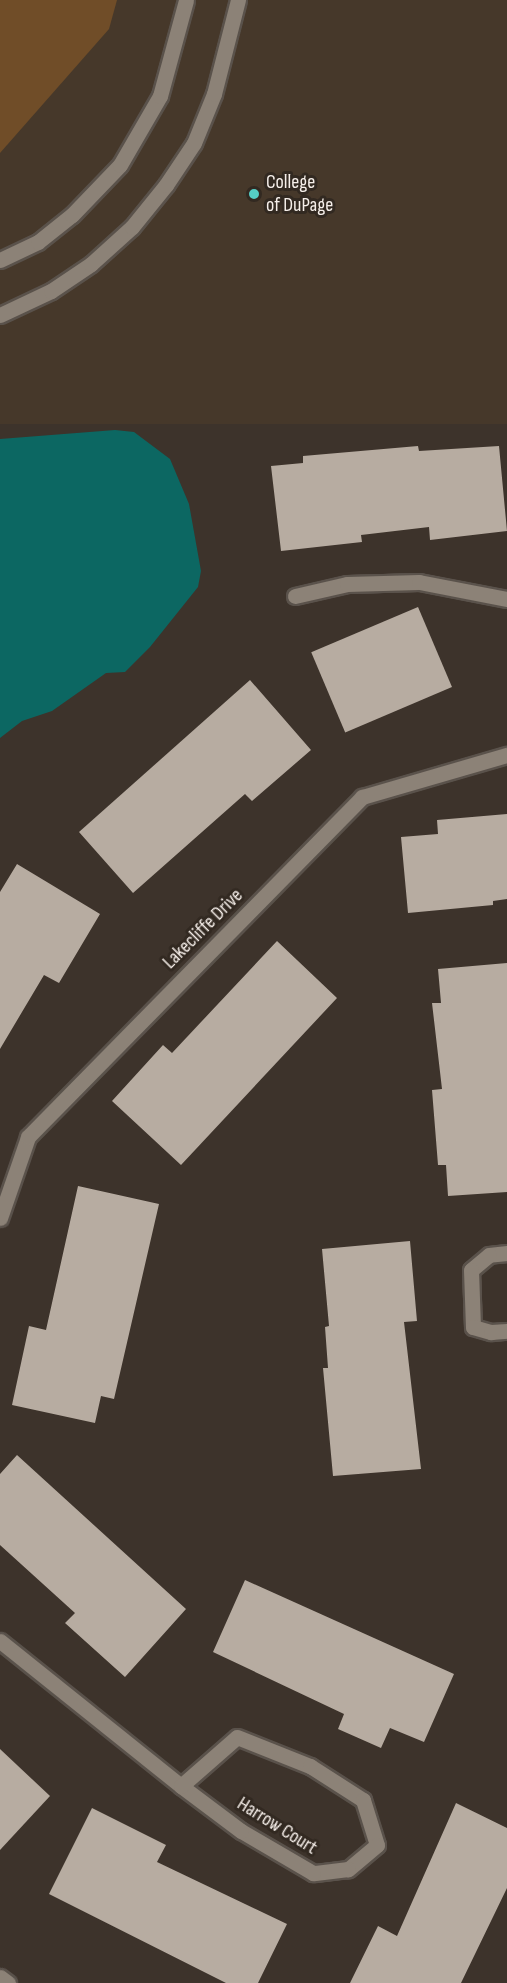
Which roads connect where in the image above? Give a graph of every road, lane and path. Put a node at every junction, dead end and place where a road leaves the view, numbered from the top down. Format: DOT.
graph roads {
  1 [pos="186,0"];
  2 [pos="238,0"];
  3 [pos="0,260"];
  4 [pos="0,315"];
  5 [pos="295,596"];
  6 [pos="507,599"];
  7 [pos="507,755"];
  8 [pos="0,1218"];
  9 [pos="507,1253"];
  10 [pos="507,1331"];
  11 [pos="0,1641"];
  12 [pos="182,1786"];
  13 [pos="0,1977"];
  14 [pos="8,1983"];
  1 -- 3 [label="street"];
  2 -- 4 [label="street"];
  5 -- 6 [label="street"];
  7 -- 8 [label="street, Lakecliffe Drive"];
  9 -- 10 [label="street"];
  11 -- 12 [label="street, Harrow Court"];
  12 -- 12 [label="street, Harrow Court"];
  13 -- 14 [label="street"];
}
